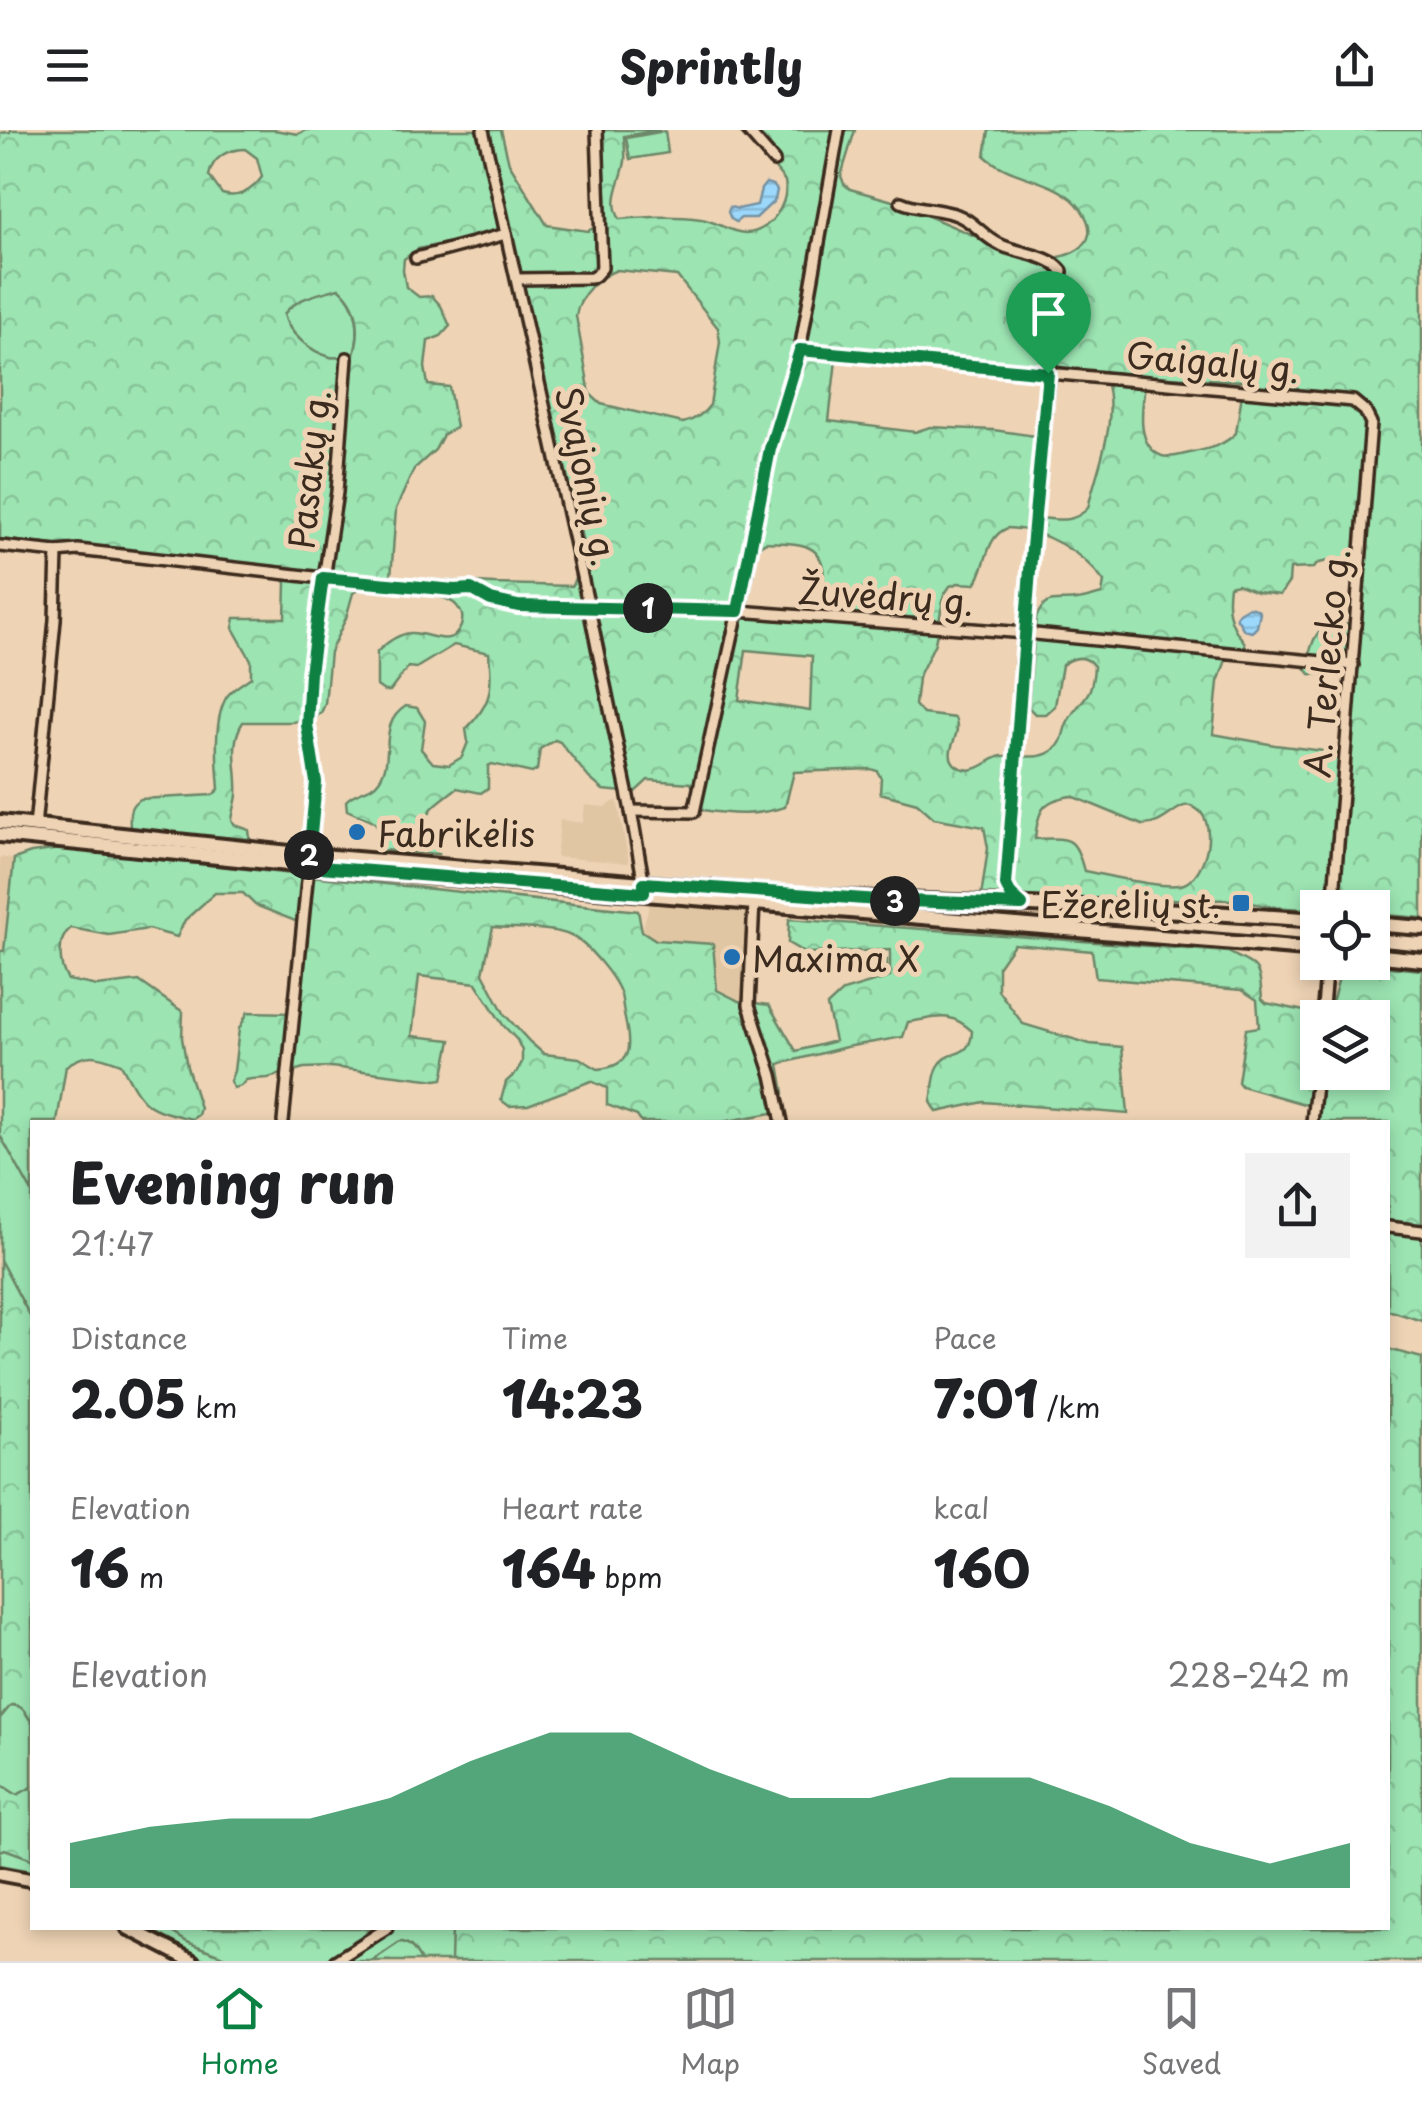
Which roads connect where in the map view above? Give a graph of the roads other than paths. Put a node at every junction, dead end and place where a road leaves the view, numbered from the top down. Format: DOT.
graph roads {
  1 [pos="483,130"];
  2 [pos="597,130"];
  3 [pos="748,130"];
  4 [pos="839,130"];
  5 [pos="774,161"];
  6 [pos="901,202"];
  7 [pos="506,234"];
  8 [pos="416,258"];
  9 [pos="517,279"];
  10 [pos="800,350"];
  11 [pos="348,358"];
  12 [pos="1048,373"];
  13 [pos="1371,423"];
  14 [pos="0,546"];
  15 [pos="57,552"];
  16 [pos="323,578"];
  17 [pos="589,608"];
  18 [pos="738,611"];
  19 [pos="1025,633"];
  20 [pos="1353,665"];
  21 [pos="632,811"];
  22 [pos="0,822"];
  23 [pos="35,827"];
  24 [pos="0,835"];
  25 [pos="309,860"];
  26 [pos="1006,885"];
  27 [pos="644,888"];
  28 [pos="1334,890"];
  29 [pos="754,902"];
  30 [pos="987,903"];
  31 [pos="1022,905"];
  32 [pos="1300,919"];
  33 [pos="1390,925"];
  34 [pos="1422,928"];
  35 [pos="1300,948"];
  36 [pos="1390,957"];
  37 [pos="1422,960"];
  38 [pos="1315,1090"];
  39 [pos="283,1120"];
  40 [pos="782,1120"];
  41 [pos="1312,1120"];
  42 [pos="1390,1227"];
  43 [pos="1422,1231"];
  44 [pos="0,1874"];
  45 [pos="30,1880"];
  46 [pos="132,1930"];
  47 [pos="383,1930"];
  48 [pos="192,1961"];
  49 [pos="335,1961"];
  1 -- 7 [label="street, Svajonių g."];
  2 -- 9 [label="street"];
  3 -- 5 [label="street"];
  4 -- 10 [label="street"];
  6 -- 12 [label="street"];
  7 -- 8 [label="street"];
  7 -- 9 [label="street, Svajonių g."];
  9 -- 17 [label="street, Svajonių g."];
  10 -- 12 [label="street, Gaigalų g."];
  10 -- 18 [label="street"];
  11 -- 16 [label="street, Pasakų g."];
  12 -- 13 [label="street, Gaigalų g."];
  12 -- 19 [label="street"];
  13 -- 20 [label="street, A. Terlecko g."];
  14 -- 15 [label="street, Žuvėdrų g."];
  15 -- 16 [label="street, Žuvėdrų g."];
  15 -- 23 [label="street"];
  16 -- 17 [label="street, Žuvėdrų g."];
  16 -- 25 [label="street, Pasakų g."];
  17 -- 18 [label="street, Žuvėdrų g."];
  17 -- 21 [label="street, Svajonių g."];
  18 -- 19 [label="street, Žuvėdrų g."];
  18 -- 21 [label="street"];
  19 -- 20 [label="street, Žuvėdrų g."];
  19 -- 26 [label="street"];
  20 -- 28 [label="street, A. Terlecko g."];
  21 -- 27 [label="street, Svajonių g."];
  22 -- 23 [label="main road"];
  23 -- 25 [label="main road"];
  24 -- 25 [label="main road"];
  25 -- 27 [label="main road"];
  25 -- 39 [label="street, Pasakų g."];
  26 -- 30 [label="street"];
  26 -- 31 [label="street"];
  27 -- 29 [label="main road"];
  27 -- 30 [label="main road"];
  29 -- 35 [label="main road"];
  29 -- 40 [label="street"];
  30 -- 31 [label="main road"];
  31 -- 32 [label="main road"];
  33 -- 34 [label="main road"];
  36 -- 37 [label="main road"];
  38 -- 41 [label="street"];
  42 -- 43 [label="street"];
  44 -- 45 [label="main road"];
  46 -- 48 [label="main road"];
  47 -- 49 [label="street"];
}
